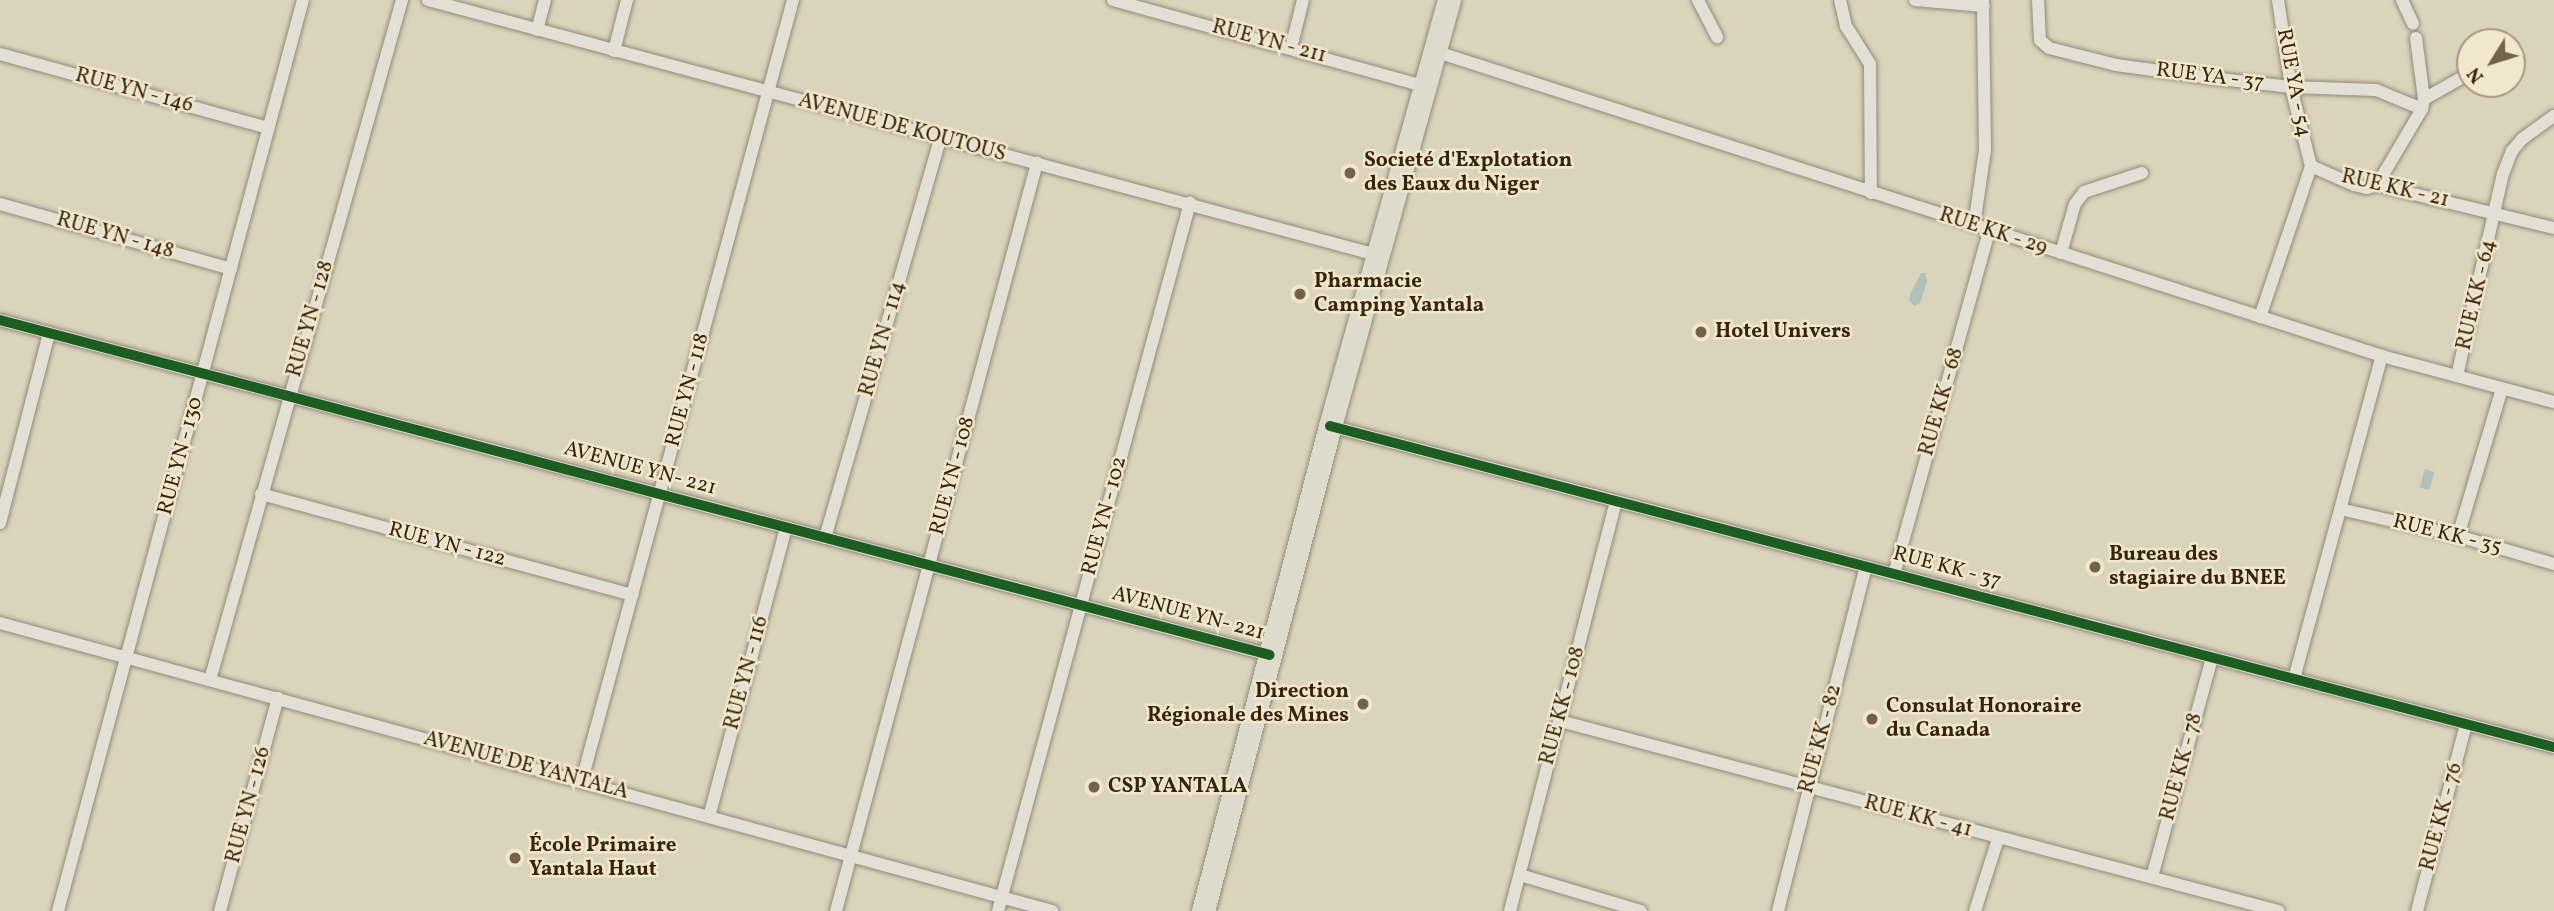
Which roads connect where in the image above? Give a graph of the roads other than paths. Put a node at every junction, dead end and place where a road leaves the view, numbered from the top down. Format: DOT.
graph roads {
  1 [pos="303,0"];
  2 [pos="402,0"];
  3 [pos="428,0"];
  4 [pos="545,0"];
  5 [pos="627,0"];
  6 [pos="793,0"];
  7 [pos="1113,0"];
  8 [pos="1303,0"];
  9 [pos="1449,0"];
  10 [pos="1698,0"];
  11 [pos="1840,0"];
  12 [pos="1915,0"];
  13 [pos="2038,0"];
  14 [pos="2278,0"];
  15 [pos="2402,0"];
  16 [pos="1984,3"];
  17 [pos="1141,4"];
  18 [pos="2413,24"];
  19 [pos="537,30"];
  20 [pos="1717,37"];
  21 [pos="2416,38"];
  22 [pos="1291,48"];
  23 [pos="614,51"];
  24 [pos="1434,51"];
  25 [pos="0,54"];
  26 [pos="2456,82"];
  27 [pos="1424,86"];
  28 [pos="2291,88"];
  29 [pos="768,93"];
  30 [pos="2423,104"];
  31 [pos="2554,116"];
  32 [pos="268,128"];
  33 [pos="940,139"];
  34 [pos="1037,163"];
  35 [pos="2311,166"];
  36 [pos="2143,173"];
  37 [pos="2377,185"];
  38 [pos="1871,193"];
  39 [pos="1190,203"];
  40 [pos="0,204"];
  41 [pos="2496,213"];
  42 [pos="1974,226"];
  43 [pos="2554,228"];
  44 [pos="1989,230"];
  45 [pos="2060,253"];
  46 [pos="1377,255"];
  47 [pos="231,269"];
  48 [pos="2260,317"];
  49 [pos="0,320"];
  50 [pos="49,333"];
  51 [pos="2382,356"];
  52 [pos="203,373"];
  53 [pos="2457,376"];
  54 [pos="2502,388"];
  55 [pos="290,396"];
  56 [pos="2554,402"];
  57 [pos="1330,426"];
  58 [pos="261,494"];
  59 [pos="659,494"];
  60 [pos="1616,502"];
  61 [pos="2340,509"];
  62 [pos="0,523"];
  63 [pos="786,528"];
  64 [pos="2458,536"];
  65 [pos="825,538"];
  66 [pos="2554,564"];
  67 [pos="929,566"];
  68 [pos="1866,567"];
  69 [pos="1894,574"];
  70 [pos="633,595"];
  71 [pos="1081,606"];
  72 [pos="0,623"];
  73 [pos="1270,655"];
  74 [pos="2212,657"];
  75 [pos="126,659"];
  76 [pos="2294,679"];
  77 [pos="210,680"];
  78 [pos="278,698"];
  79 [pos="1560,721"];
  80 [pos="2466,724"];
  81 [pos="2554,747"];
  82 [pos="582,780"];
  83 [pos="1808,788"];
  84 [pos="709,817"];
  85 [pos="1998,839"];
  86 [pos="851,856"];
  87 [pos="1520,874"];
  88 [pos="2152,877"];
  89 [pos="1002,898"];
  90 [pos="1610,907"];
  91 [pos="58,911"];
  92 [pos="220,911"];
  93 [pos="836,911"];
  94 [pos="998,911"];
  95 [pos="1052,911"];
  96 [pos="1203,911"];
  97 [pos="1510,911"];
  98 [pos="1642,911"];
  99 [pos="1778,911"];
  100 [pos="1975,911"];
  101 [pos="2278,911"];
  102 [pos="2417,911"];
  1 -- 32 [label="street, RUE YN - 130"];
  2 -- 55 [label="street, RUE YN - 128"];
  3 -- 19 [label="street, AVENUE DE KOUTOUS"];
  4 -- 19 [label="street"];
  5 -- 23 [label="street"];
  6 -- 29 [label="street, RUE YN - 118"];
  7 -- 17 [label="street, RUE YN - 211"];
  8 -- 22 [label="street"];
  9 -- 24 [label="highway"];
  10 -- 20 [label="street"];
  11 -- 38 [label="street"];
  12 -- 16 [label="street"];
  13 -- 28 [label="street, RUE YA - 37"];
  14 -- 28 [label="street, RUE YA - 54"];
  15 -- 18 [label="street"];
  16 -- 42 [label="street"];
  17 -- 22 [label="street, RUE YN - 211"];
  19 -- 23 [label="street, AVENUE DE KOUTOUS"];
  21 -- 30 [label="street"];
  22 -- 27 [label="street, RUE YN - 211"];
  23 -- 29 [label="street, AVENUE DE KOUTOUS"];
  24 -- 27 [label="highway"];
  24 -- 38 [label="street, RUE KK - 29"];
  25 -- 32 [label="street, RUE YN - 146"];
  26 -- 30 [label="street"];
  27 -- 46 [label="highway"];
  28 -- 30 [label="street, RUE YA - 37"];
  28 -- 35 [label="street, RUE YA - 54"];
  29 -- 33 [label="street, AVENUE DE KOUTOUS"];
  29 -- 59 [label="street, RUE YN - 118"];
  30 -- 37 [label="street"];
  31 -- 41 [label="street, RUE KK - 64"];
  32 -- 47 [label="street, RUE YN - 130"];
  33 -- 34 [label="street, AVENUE DE KOUTOUS"];
  33 -- 65 [label="street, RUE YN - 114"];
  34 -- 39 [label="street, AVENUE DE KOUTOUS"];
  34 -- 67 [label="street, RUE YN - 108"];
  35 -- 37 [label="street, RUE KK - 21"];
  35 -- 48 [label="street"];
  36 -- 45 [label="street"];
  37 -- 41 [label="street, RUE KK - 21"];
  38 -- 42 [label="street, RUE KK - 29"];
  39 -- 46 [label="street, AVENUE DE KOUTOUS"];
  39 -- 71 [label="street, RUE YN - 102"];
  40 -- 47 [label="street, RUE YN - 148"];
  41 -- 43 [label="street, RUE KK - 21"];
  41 -- 53 [label="street, RUE KK - 64"];
  42 -- 44 [label="street, RUE KK - 29"];
  44 -- 45 [label="street, RUE KK - 29"];
  44 -- 69 [label="street, RUE KK - 68"];
  45 -- 48 [label="street, RUE KK - 29"];
  46 -- 57 [label="highway"];
  47 -- 52 [label="street, RUE YN - 130"];
  48 -- 51 [label="street, RUE KK - 29"];
  49 -- 50 [label="street, AVENUE YN- 221"];
  50 -- 52 [label="street, AVENUE YN- 221"];
  50 -- 62 [label="street"];
  51 -- 53 [label="street, RUE KK - 29"];
  51 -- 61 [label="street"];
  52 -- 55 [label="street, AVENUE YN- 221"];
  52 -- 75 [label="street, RUE YN - 130"];
  53 -- 54 [label="street, RUE KK - 29"];
  54 -- 56 [label="street, RUE KK - 29"];
  54 -- 64 [label="street"];
  55 -- 58 [label="street, RUE YN - 128"];
  55 -- 59 [label="street, AVENUE YN- 221"];
  57 -- 60 [label="street, RUE KK - 37"];
  57 -- 73 [label="highway"];
  58 -- 70 [label="street, RUE YN - 122"];
  58 -- 77 [label="street, RUE YN - 128"];
  59 -- 63 [label="street, AVENUE YN- 221"];
  59 -- 70 [label="street, RUE YN - 118"];
  60 -- 68 [label="street, RUE KK - 37"];
  60 -- 79 [label="street, RUE KK - 108"];
  61 -- 64 [label="street, RUE KK - 35"];
  61 -- 76 [label="street"];
  63 -- 65 [label="street, AVENUE YN- 221"];
  63 -- 84 [label="street, RUE YN - 116"];
  64 -- 66 [label="street, RUE KK - 35"];
  65 -- 67 [label="street, AVENUE YN- 221"];
  67 -- 71 [label="street, AVENUE YN- 221"];
  67 -- 86 [label="street, RUE YN - 108"];
  68 -- 69 [label="street, RUE KK - 37"];
  68 -- 83 [label="street, RUE KK - 82"];
  69 -- 74 [label="street, RUE KK - 37"];
  70 -- 82 [label="street, RUE YN - 118"];
  71 -- 73 [label="street, AVENUE YN- 221"];
  71 -- 89 [label="street, RUE YN - 102"];
  72 -- 75 [label="street, AVENUE DE YANTALA"];
  73 -- 96 [label="highway"];
  74 -- 76 [label="street, RUE KK - 37"];
  74 -- 88 [label="street, RUE KK - 78"];
  75 -- 77 [label="street, AVENUE DE YANTALA"];
  75 -- 91 [label="street, RUE YN - 130"];
  76 -- 80 [label="street, RUE KK - 37"];
  77 -- 78 [label="street, AVENUE DE YANTALA"];
  78 -- 82 [label="street, AVENUE DE YANTALA"];
  78 -- 92 [label="street, RUE YN - 126"];
  79 -- 83 [label="street, RUE KK - 41"];
  79 -- 87 [label="street, RUE KK - 108"];
  80 -- 81 [label="street, RUE KK - 37"];
  80 -- 102 [label="street, RUE KK - 76"];
  82 -- 84 [label="street, AVENUE DE YANTALA"];
  83 -- 85 [label="street, RUE KK - 41"];
  83 -- 99 [label="street, RUE KK - 82"];
  84 -- 86 [label="street, AVENUE DE YANTALA"];
  85 -- 88 [label="street, RUE KK - 41"];
  85 -- 100 [label="street"];
  86 -- 89 [label="street, AVENUE DE YANTALA"];
  86 -- 93 [label="street, RUE YN - 108"];
  87 -- 90 [label="street"];
  87 -- 97 [label="street, RUE KK - 108"];
  88 -- 101 [label="street, RUE KK - 41"];
  89 -- 94 [label="street, RUE YN - 102"];
  89 -- 95 [label="street, AVENUE DE YANTALA"];
  90 -- 98 [label="street"];
}
